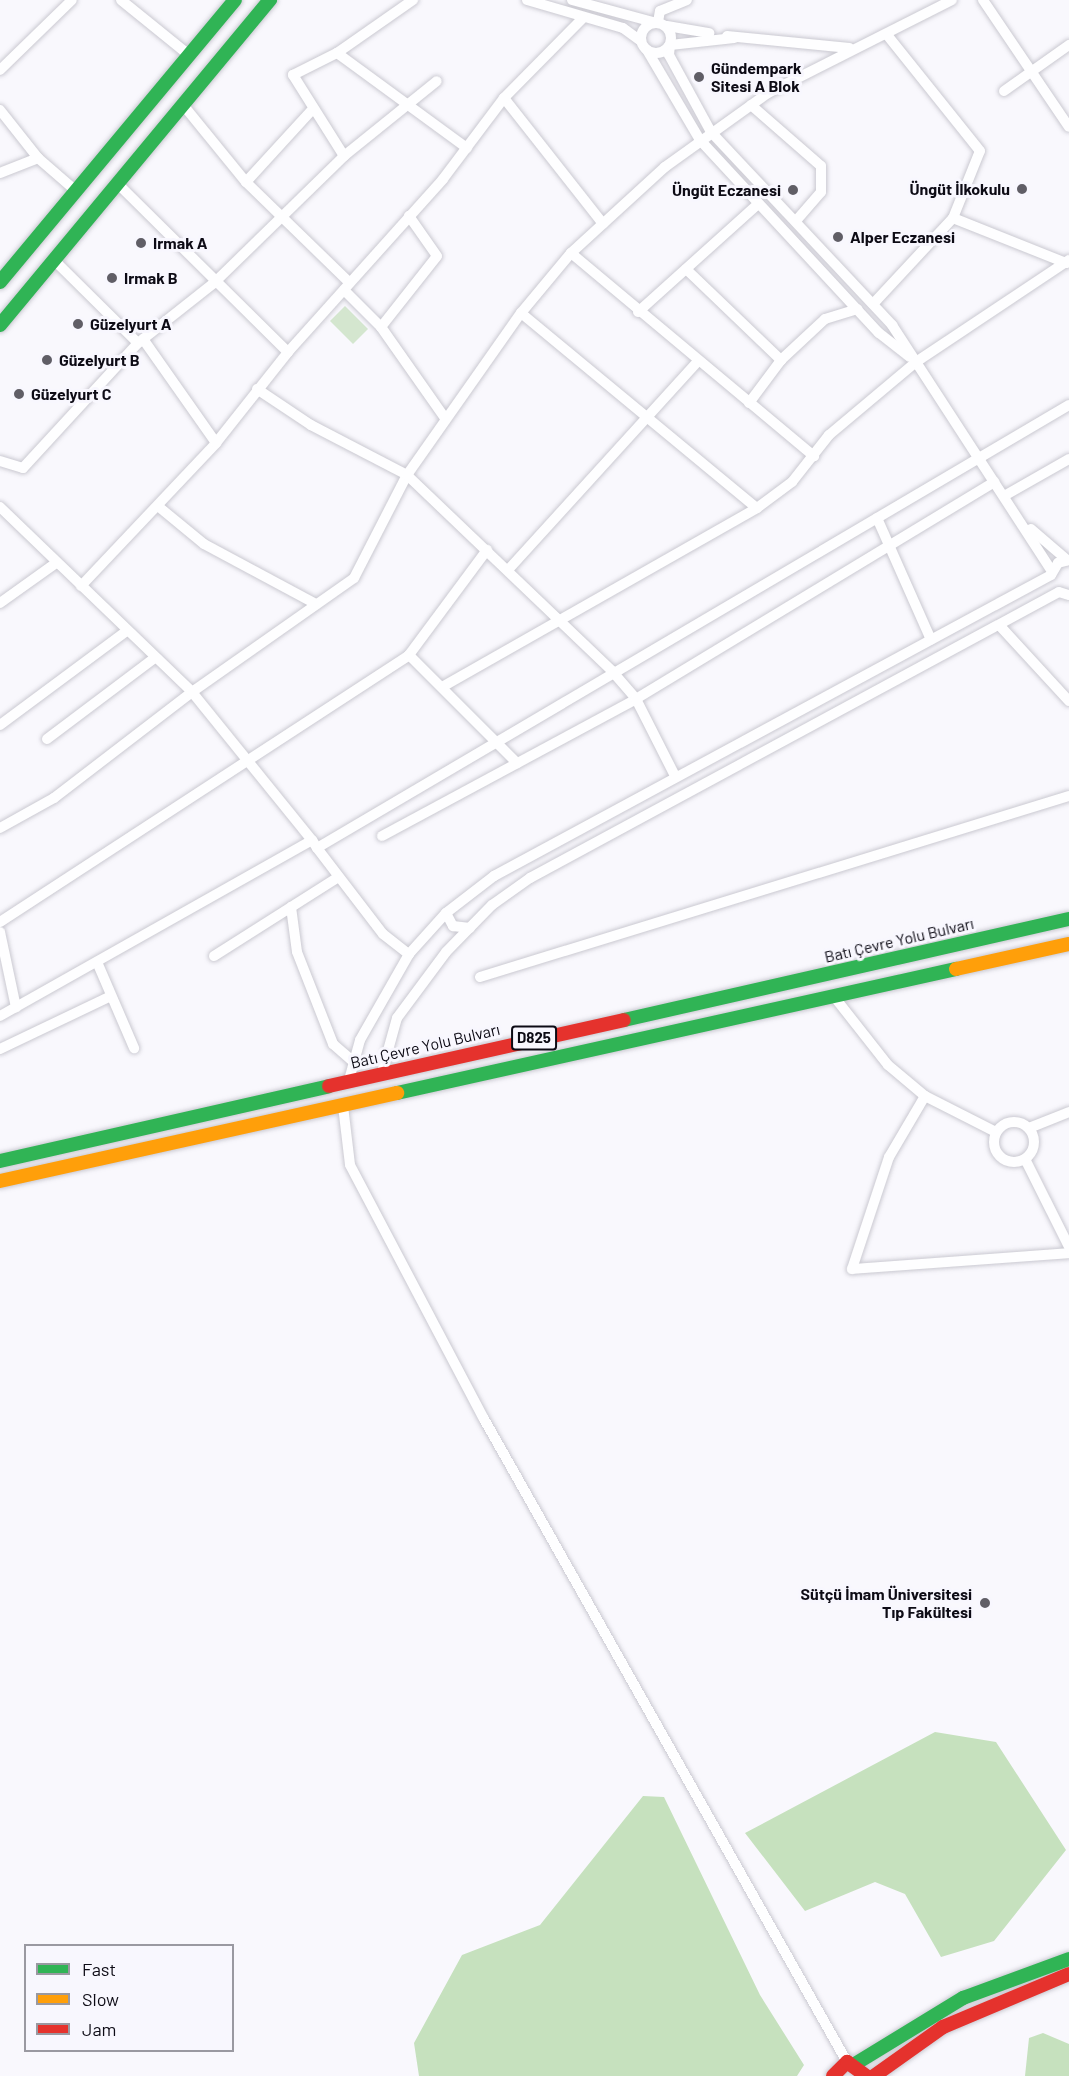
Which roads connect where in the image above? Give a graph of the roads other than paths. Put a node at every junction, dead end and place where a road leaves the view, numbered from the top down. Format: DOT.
graph roads {
  1 [pos="72,0"];
  2 [pos="121,0"];
  3 [pos="235,0"];
  4 [pos="270,0"];
  5 [pos="413,0"];
  6 [pos="527,0"];
  7 [pos="687,0"];
  8 [pos="952,0"];
  9 [pos="983,0"];
  10 [pos="578,1"];
  11 [pos="583,18"];
  12 [pos="659,24"];
  13 [pos="887,35"];
  14 [pos="734,38"];
  15 [pos="644,45"];
  16 [pos="670,45"];
  17 [pos="1069,45"];
  18 [pos="849,48"];
  19 [pos="337,53"];
  20 [pos="189,56"];
  21 [pos="0,70"];
  22 [pos="1030,73"];
  23 [pos="437,81"];
  24 [pos="1004,91"];
  25 [pos="504,98"];
  26 [pos="405,104"];
  27 [pos="751,105"];
  28 [pos="184,106"];
  29 [pos="0,110"];
  30 [pos="311,111"];
  31 [pos="1069,127"];
  32 [pos="711,132"];
  33 [pos="700,140"];
  34 [pos="467,148"];
  35 [pos="344,156"];
  36 [pos="38,158"];
  37 [pos="0,173"];
  38 [pos="246,182"];
  39 [pos="117,184"];
  40 [pos="76,191"];
  41 [pos="757,205"];
  42 [pos="283,216"];
  43 [pos="409,216"];
  44 [pos="953,218"];
  45 [pos="796,221"];
  46 [pos="603,224"];
  47 [pos="571,254"];
  48 [pos="54,260"];
  49 [pos="1067,262"];
  50 [pos="686,268"];
  51 [pos="0,282"];
  52 [pos="214,283"];
  53 [pos="346,286"];
  54 [pos="873,304"];
  55 [pos="857,309"];
  56 [pos="638,312"];
  57 [pos="521,313"];
  58 [pos="0,325"];
  59 [pos="381,327"];
  60 [pos="140,341"];
  61 [pos="288,352"];
  62 [pos="781,360"];
  63 [pos="698,361"];
  64 [pos="916,362"];
  65 [pos="257,389"];
  66 [pos="750,403"];
  67 [pos="1069,405"];
  68 [pos="645,415"];
  69 [pos="445,418"];
  70 [pos="216,443"];
  71 [pos="814,456"];
  72 [pos="978,459"];
  73 [pos="1069,459"];
  74 [pos="0,461"];
  75 [pos="407,475"];
  76 [pos="994,482"];
  77 [pos="1004,496"];
  78 [pos="159,507"];
  79 [pos="0,508"];
  80 [pos="757,508"];
  81 [pos="877,518"];
  82 [pos="1023,523"];
  83 [pos="889,546"];
  84 [pos="487,550"];
  85 [pos="1068,560"];
  86 [pos="56,563"];
  87 [pos="508,570"];
  88 [pos="1051,573"];
  89 [pos="81,586"];
  90 [pos="1064,593"];
  91 [pos="0,603"];
  92 [pos="316,604"];
  93 [pos="563,620"];
  94 [pos="1000,626"];
  95 [pos="125,632"];
  96 [pos="931,640"];
  97 [pos="409,655"];
  98 [pos="153,658"];
  99 [pos="612,671"];
  100 [pos="444,686"];
  101 [pos="192,692"];
  102 [pos="636,699"];
  103 [pos="1069,701"];
  104 [pos="0,724"];
  105 [pos="47,739"];
  106 [pos="495,740"];
  107 [pos="249,760"];
  108 [pos="517,763"];
  109 [pos="675,776"];
  110 [pos="1069,796"];
  111 [pos="0,828"];
  112 [pos="382,836"];
  113 [pos="315,844"];
  114 [pos="337,878"];
  115 [pos="291,907"];
  116 [pos="446,913"];
  117 [pos="1069,919"];
  118 [pos="0,922"];
  119 [pos="470,927"];
  120 [pos="0,932"];
  121 [pos="1069,944"];
  122 [pos="409,954"];
  123 [pos="214,956"];
  124 [pos="97,962"];
  125 [pos="480,977"];
  126 [pos="111,996"];
  127 [pos="836,999"];
  128 [pos="16,1007"];
  129 [pos="0,1016"];
  130 [pos="0,1048"];
  131 [pos="134,1048"];
  132 [pos="354,1062"];
  133 [pos="382,1072"];
  134 [pos="349,1080"];
  135 [pos="925,1096"];
  136 [pos="343,1106"];
  137 [pos="1069,1112"];
  138 [pos="1029,1128"];
  139 [pos="996,1132"];
  140 [pos="1025,1159"];
  141 [pos="0,1161"];
  142 [pos="0,1181"];
  143 [pos="1069,1247"];
  144 [pos="1069,1253"];
  145 [pos="1069,1959"];
  146 [pos="1069,1974"];
  147 [pos="851,2063"];
  148 [pos="833,2076"];
  149 [pos="866,2076"];
  150 [pos="874,2076"];
  1 -- 21 [label="street"];
  2 -- 20 [label="street"];
  3 -- 20 [label="main road"];
  4 -- 28 [label="main road"];
  5 -- 19 [label="street"];
  6 -- 11 [label="street"];
  7 -- 12 [label="street"];
  8 -- 13 [label="street"];
  9 -- 22 [label="street"];
  10 -- 12 [label="street"];
  11 -- 15 [label="street"];
  11 -- 25 [label="street"];
  12 -- 14 [label="street"];
  12 -- 15 [label="street"];
  12 -- 16 [label="street"];
  13 -- 18 [label="street"];
  13 -- 44 [label="street"];
  14 -- 16 [label="street"];
  14 -- 18 [label="street"];
  15 -- 16 [label="street"];
  15 -- 33 [label="street"];
  16 -- 32 [label="street"];
  17 -- 22 [label="street"];
  18 -- 27 [label="street"];
  19 -- 26 [label="street"];
  19 -- 30 [label="street"];
  20 -- 40 [label="main road"];
  22 -- 24 [label="street"];
  22 -- 31 [label="street"];
  23 -- 26 [label="street"];
  25 -- 34 [label="street"];
  25 -- 46 [label="street"];
  26 -- 34 [label="street"];
  26 -- 35 [label="street"];
  27 -- 32 [label="street"];
  27 -- 45 [label="street"];
  28 -- 38 [label="street"];
  28 -- 39 [label="main road"];
  29 -- 36 [label="street"];
  30 -- 35 [label="street"];
  30 -- 38 [label="street"];
  32 -- 33 [label="street"];
  32 -- 45 [label="street"];
  33 -- 41 [label="street"];
  33 -- 46 [label="street"];
  34 -- 43 [label="street"];
  35 -- 42 [label="street"];
  36 -- 37 [label="street"];
  36 -- 40 [label="street"];
  38 -- 42 [label="street"];
  39 -- 48 [label="main road"];
  39 -- 52 [label="street"];
  40 -- 51 [label="main road"];
  41 -- 50 [label="street"];
  41 -- 55 [label="street"];
  42 -- 52 [label="street"];
  42 -- 53 [label="street"];
  43 -- 53 [label="street"];
  43 -- 59 [label="street"];
  44 -- 49 [label="street"];
  44 -- 54 [label="street"];
  45 -- 54 [label="street"];
  46 -- 47 [label="street"];
  47 -- 56 [label="street"];
  47 -- 57 [label="street"];
  48 -- 58 [label="main road"];
  48 -- 60 [label="street"];
  49 -- 64 [label="street"];
  50 -- 56 [label="street"];
  50 -- 62 [label="street"];
  52 -- 60 [label="street"];
  52 -- 61 [label="street"];
  53 -- 59 [label="street"];
  53 -- 61 [label="street"];
  54 -- 64 [label="street"];
  55 -- 62 [label="street"];
  55 -- 64 [label="street"];
  56 -- 63 [label="street"];
  57 -- 68 [label="street"];
  57 -- 69 [label="street"];
  59 -- 69 [label="street"];
  60 -- 70 [label="street"];
  60 -- 74 [label="street"];
  61 -- 65 [label="street"];
  62 -- 66 [label="street"];
  63 -- 66 [label="street"];
  63 -- 68 [label="street"];
  64 -- 71 [label="street"];
  64 -- 72 [label="street"];
  65 -- 70 [label="street"];
  65 -- 75 [label="street"];
  66 -- 71 [label="street"];
  67 -- 72 [label="street"];
  68 -- 80 [label="street"];
  68 -- 87 [label="street"];
  69 -- 75 [label="street"];
  70 -- 78 [label="street"];
  71 -- 80 [label="street"];
  72 -- 76 [label="street"];
  72 -- 81 [label="street"];
  73 -- 77 [label="street"];
  75 -- 84 [label="street"];
  75 -- 92 [label="street"];
  76 -- 77 [label="street"];
  76 -- 83 [label="street"];
  77 -- 82 [label="street"];
  78 -- 89 [label="street"];
  78 -- 92 [label="street"];
  79 -- 86 [label="street"];
  80 -- 93 [label="street"];
  81 -- 83 [label="street"];
  81 -- 99 [label="street"];
  82 -- 85 [label="street"];
  82 -- 88 [label="street"];
  83 -- 96 [label="street"];
  83 -- 102 [label="street"];
  84 -- 87 [label="street"];
  84 -- 97 [label="street"];
  85 -- 88 [label="street"];
  86 -- 89 [label="street"];
  86 -- 91 [label="street"];
  87 -- 93 [label="street"];
  88 -- 90 [label="street"];
  88 -- 96 [label="street"];
  89 -- 95 [label="street"];
  90 -- 94 [label="street"];
  92 -- 101 [label="street"];
  93 -- 99 [label="street"];
  93 -- 100 [label="street"];
  94 -- 103 [label="street"];
  94 -- 119 [label="street"];
  95 -- 98 [label="street"];
  95 -- 104 [label="street"];
  96 -- 109 [label="street"];
  97 -- 100 [label="street"];
  97 -- 107 [label="street"];
  98 -- 101 [label="street"];
  98 -- 105 [label="street"];
  99 -- 102 [label="street"];
  99 -- 106 [label="street"];
  100 -- 106 [label="street"];
  101 -- 107 [label="street"];
  101 -- 111 [label="street"];
  102 -- 108 [label="street"];
  102 -- 109 [label="street"];
  106 -- 108 [label="street"];
  106 -- 113 [label="street"];
  107 -- 113 [label="street"];
  107 -- 118 [label="street"];
  108 -- 112 [label="street"];
  109 -- 116 [label="street"];
  110 -- 125 [label="street"];
  113 -- 114 [label="street"];
  113 -- 124 [label="street"];
  114 -- 115 [label="street"];
  114 -- 122 [label="street"];
  115 -- 123 [label="street"];
  115 -- 132 [label="street"];
  116 -- 119 [label="street"];
  116 -- 122 [label="street"];
  117 -- 133 [label="main road, Batı Çevre Yolu Bulvarı / D825"];
  119 -- 133 [label="street"];
  120 -- 128 [label="street"];
  121 -- 127 [label="main road, D825"];
  122 -- 132 [label="street"];
  124 -- 126 [label="street"];
  124 -- 128 [label="street"];
  126 -- 130 [label="street"];
  126 -- 131 [label="street"];
  127 -- 135 [label="street"];
  127 -- 136 [label="main road, D825"];
  128 -- 129 [label="street"];
  132 -- 134 [label="street"];
  133 -- 134 [label="main road, Batı Çevre Yolu Bulvarı / D825"];
  134 -- 141 [label="main road, Batı Çevre Yolu Bulvarı / D825"];
  135 -- 139 [label="street"];
  135 -- 144 [label="street"];
  136 -- 142 [label="main road, D825"];
  136 -- 147 [label="street"];
  137 -- 138 [label="street"];
  138 -- 139 [label="street"];
  138 -- 140 [label="street"];
  139 -- 140 [label="street"];
  140 -- 143 [label="street"];
  145 -- 147 [label="main road"];
  146 -- 150 [label="main road"];
  147 -- 148 [label="main road"];
  147 -- 149 [label="main road"];
}
